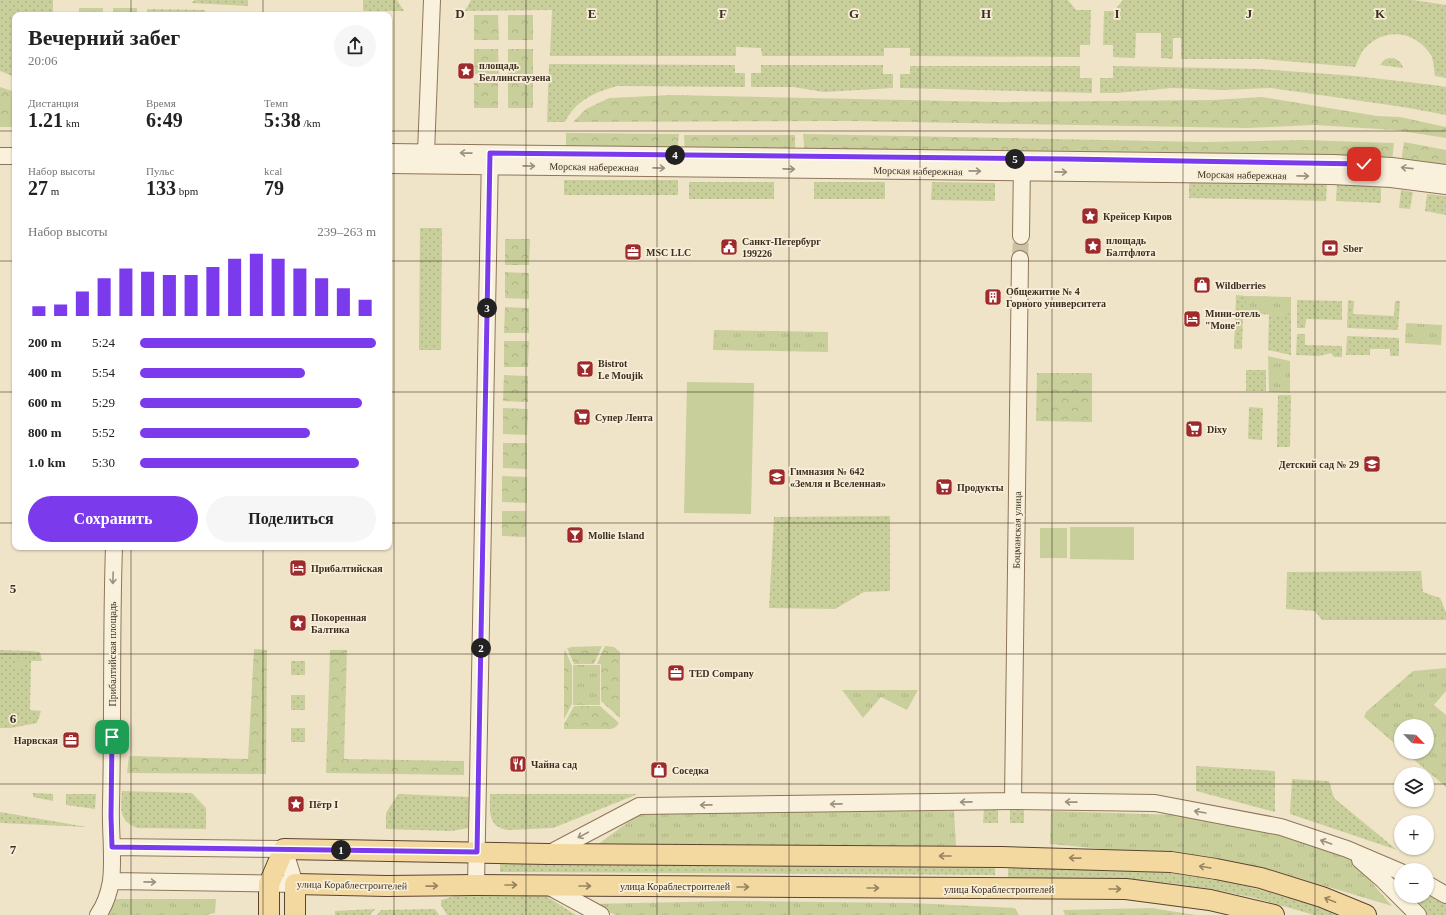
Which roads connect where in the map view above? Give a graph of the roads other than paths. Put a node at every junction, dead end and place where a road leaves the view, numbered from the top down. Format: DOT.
graph roads {
  1 [pos="432,1"];
  2 [pos="392,152"];
  3 [pos="426,153"];
  4 [pos="0,156"];
  5 [pos="12,156"];
  6 [pos="490,160"];
  7 [pos="392,165"];
  8 [pos="1022,165"];
  9 [pos="1446,174"];
  10 [pos="1446,186"];
  11 [pos="1021,236"];
  12 [pos="1020,259"];
  13 [pos="114,550"];
  14 [pos="1013,801"];
  15 [pos="112,847"];
  16 [pos="284,849"];
  17 [pos="1347,849"];
  18 [pos="477,852"];
  19 [pos="548,854"];
  20 [pos="1394,869"];
  21 [pos="111,881"];
  22 [pos="269,884"];
  23 [pos="295,884"];
  24 [pos="476,885"];
  25 [pos="546,885"];
  26 [pos="1434,888"];
  27 [pos="1446,895"];
  28 [pos="98,915"];
  29 [pos="269,915"];
  30 [pos="295,915"];
  31 [pos="601,915"];
  32 [pos="1274,915"];
  33 [pos="1366,915"];
  34 [pos="1418,915"];
  1 -- 3 [label="street"];
  2 -- 3 [label="street, Морская набережная"];
  6 -- 3 [label="street, Морская набережная, one-way"];
  4 -- 5 [label="street"];
  6 -- 7 [label="street, Морская набережная"];
  6 -- 8 [label="street, Морская набережная"];
  6 -- 18 [label="street"];
  9 -- 8 [label="street, Морская набережная, one-way"];
  8 -- 10 [label="street, Морская набережная, one-way"];
  8 -- 11 [label="street"];
  12 -- 14 [label="street, Боцманская улица"];
  13 -- 15 [label="street, Прибалтийская площадь, one-way"];
  17 -- 14 [label="street, one-way"];
  14 -- 19 [label="street, one-way"];
  15 -- 16 [label="street"];
  15 -- 21 [label="street, Прибалтийская площадь"];
  16 -- 18 [label="main road"];
  16 -- 22 [label="main road"];
  16 -- 23 [label="street"];
  17 -- 20 [label="street"];
  17 -- 34 [label="street"];
  18 -- 19 [label="main road"];
  18 -- 24 [label="street"];
  33 -- 19 [label="main road, one-way"];
  21 -- 22 [label="street, улица Кораблестроителей, one-way"];
  21 -- 28 [label="street"];
  22 -- 23 [label="street, улица Кораблестроителей"];
  22 -- 29 [label="main road"];
  23 -- 24 [label="main road, улица Кораблестроителей, one-way"];
  23 -- 30 [label="main road"];
  24 -- 25 [label="main road, улица Кораблестроителей, one-way"];
  25 -- 31 [label="street"];
  25 -- 32 [label="main road, улица Кораблестроителей, one-way"];
  26 -- 27 [label="street"];
}
